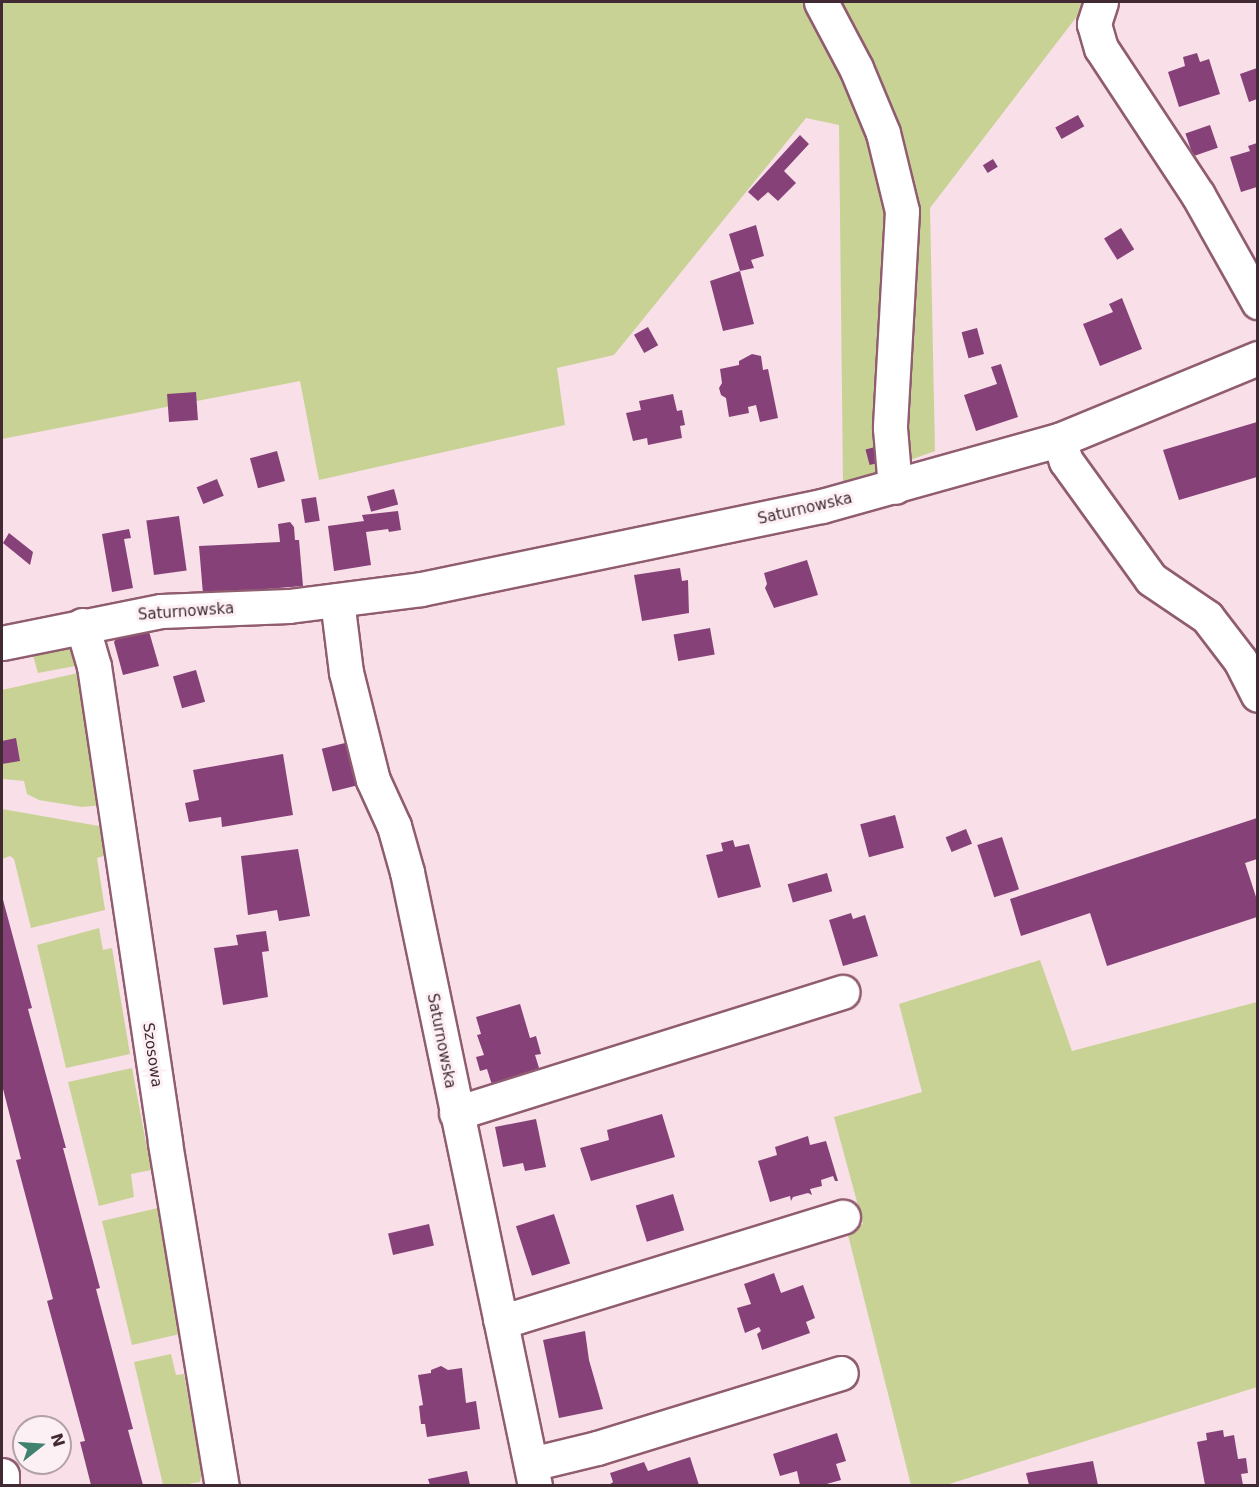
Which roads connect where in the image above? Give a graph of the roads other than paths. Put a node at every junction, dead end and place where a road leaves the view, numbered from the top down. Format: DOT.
graph roads {
  1 [pos="821,2"];
  2 [pos="1101,2"];
  3 [pos="1257,302"];
  4 [pos="1257,358"];
  5 [pos="1059,440"];
  6 [pos="895,487"];
  7 [pos="337,600"];
  8 [pos="82,625"];
  9 [pos="2,643"];
  10 [pos="1257,695"];
  11 [pos="842,992"];
  12 [pos="456,1113"];
  13 [pos="843,1216"];
  14 [pos="500,1319"];
  15 [pos="841,1373"];
  16 [pos="2,1475"];
  17 [pos="533,1475"];
  18 [pos="2,1485"];
  19 [pos="222,1485"];
  1 -- 6 [label="street"];
  2 -- 3 [label="street"];
  4 -- 5 [label="street, Saturnowska"];
  5 -- 6 [label="street, Saturnowska"];
  5 -- 10 [label="street"];
  6 -- 7 [label="street, Saturnowska"];
  7 -- 8 [label="street, Saturnowska"];
  7 -- 12 [label="street, Saturnowska"];
  8 -- 9 [label="street, Saturnowska"];
  8 -- 19 [label="street, Szosowa"];
  11 -- 12 [label="street"];
  12 -- 14 [label="street, Saturnowska"];
  13 -- 14 [label="street"];
  14 -- 17 [label="street, Saturnowska"];
  15 -- 17 [label="street"];
  16 -- 18 [label="street"];
}
